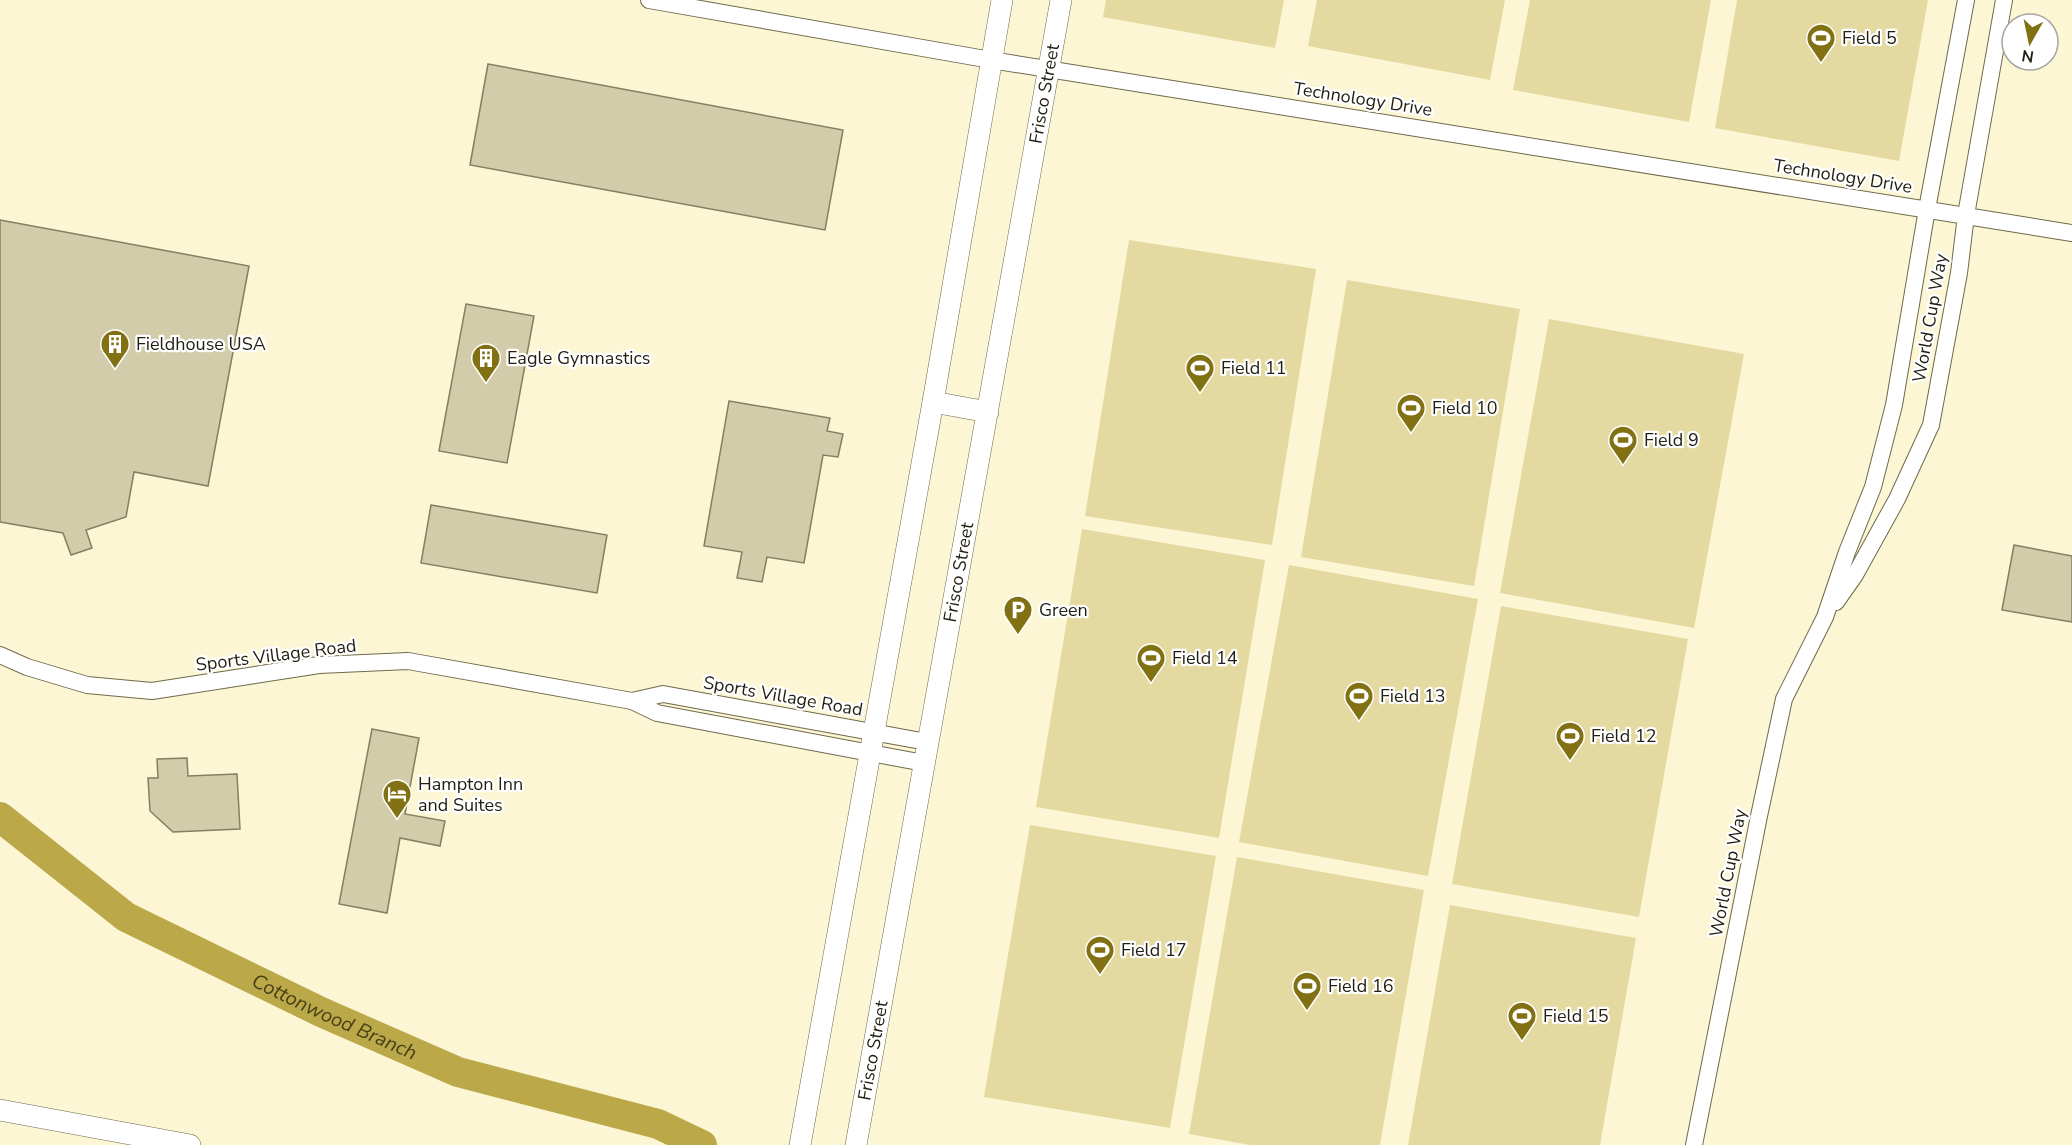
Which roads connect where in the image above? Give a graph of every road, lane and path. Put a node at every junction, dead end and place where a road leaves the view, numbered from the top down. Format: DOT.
graph roads {
  1 [pos="649,0"];
  2 [pos="1002,0"];
  3 [pos="1061,0"];
  4 [pos="1966,0"];
  5 [pos="2004,0"];
  6 [pos="991,60"];
  7 [pos="1048,69"];
  8 [pos="1927,209"];
  9 [pos="1966,215"];
  10 [pos="2072,233"];
  11 [pos="933,402"];
  12 [pos="987,412"];
  13 [pos="1825,618"];
  14 [pos="0,655"];
  15 [pos="632,701"];
  16 [pos="873,732"];
  17 [pos="927,742"];
  18 [pos="869,753"];
  19 [pos="924,763"];
  20 [pos="0,1110"];
  21 [pos="166,1143"];
  22 [pos="190,1145"];
  23 [pos="800,1145"];
  24 [pos="856,1145"];
  25 [pos="1694,1145"];
  1 -- 6 [label="street, Technology Drive"];
  2 -- 6 [label="street"];
  3 -- 7 [label="street, Frisco Street"];
  4 -- 8 [label="street, World Cup Way"];
  5 -- 9 [label="street, World Cup Way"];
  6 -- 7 [label="street, Technology Drive"];
  6 -- 11 [label="street"];
  7 -- 8 [label="street, Technology Drive"];
  7 -- 12 [label="street, Frisco Street"];
  8 -- 9 [label="street, Technology Drive"];
  8 -- 13 [label="street, World Cup Way"];
  9 -- 10 [label="street, Technology Drive"];
  9 -- 13 [label="street, World Cup Way"];
  11 -- 12 [label="street"];
  11 -- 16 [label="street"];
  12 -- 17 [label="street, Frisco Street"];
  13 -- 25 [label="street, World Cup Way"];
  14 -- 15 [label="street, Sports Village Road"];
  15 -- 16 [label="street, Sports Village Road"];
  15 -- 18 [label="street, Sports Village Road"];
  16 -- 17 [label="street, Sports Village Road"];
  16 -- 18 [label="street"];
  17 -- 19 [label="street, Frisco Street"];
  18 -- 19 [label="street, Sports Village Road"];
  18 -- 23 [label="street"];
  19 -- 24 [label="street, Frisco Street"];
  20 -- 21 [label="street"];
  21 -- 22 [label="street"];
}
